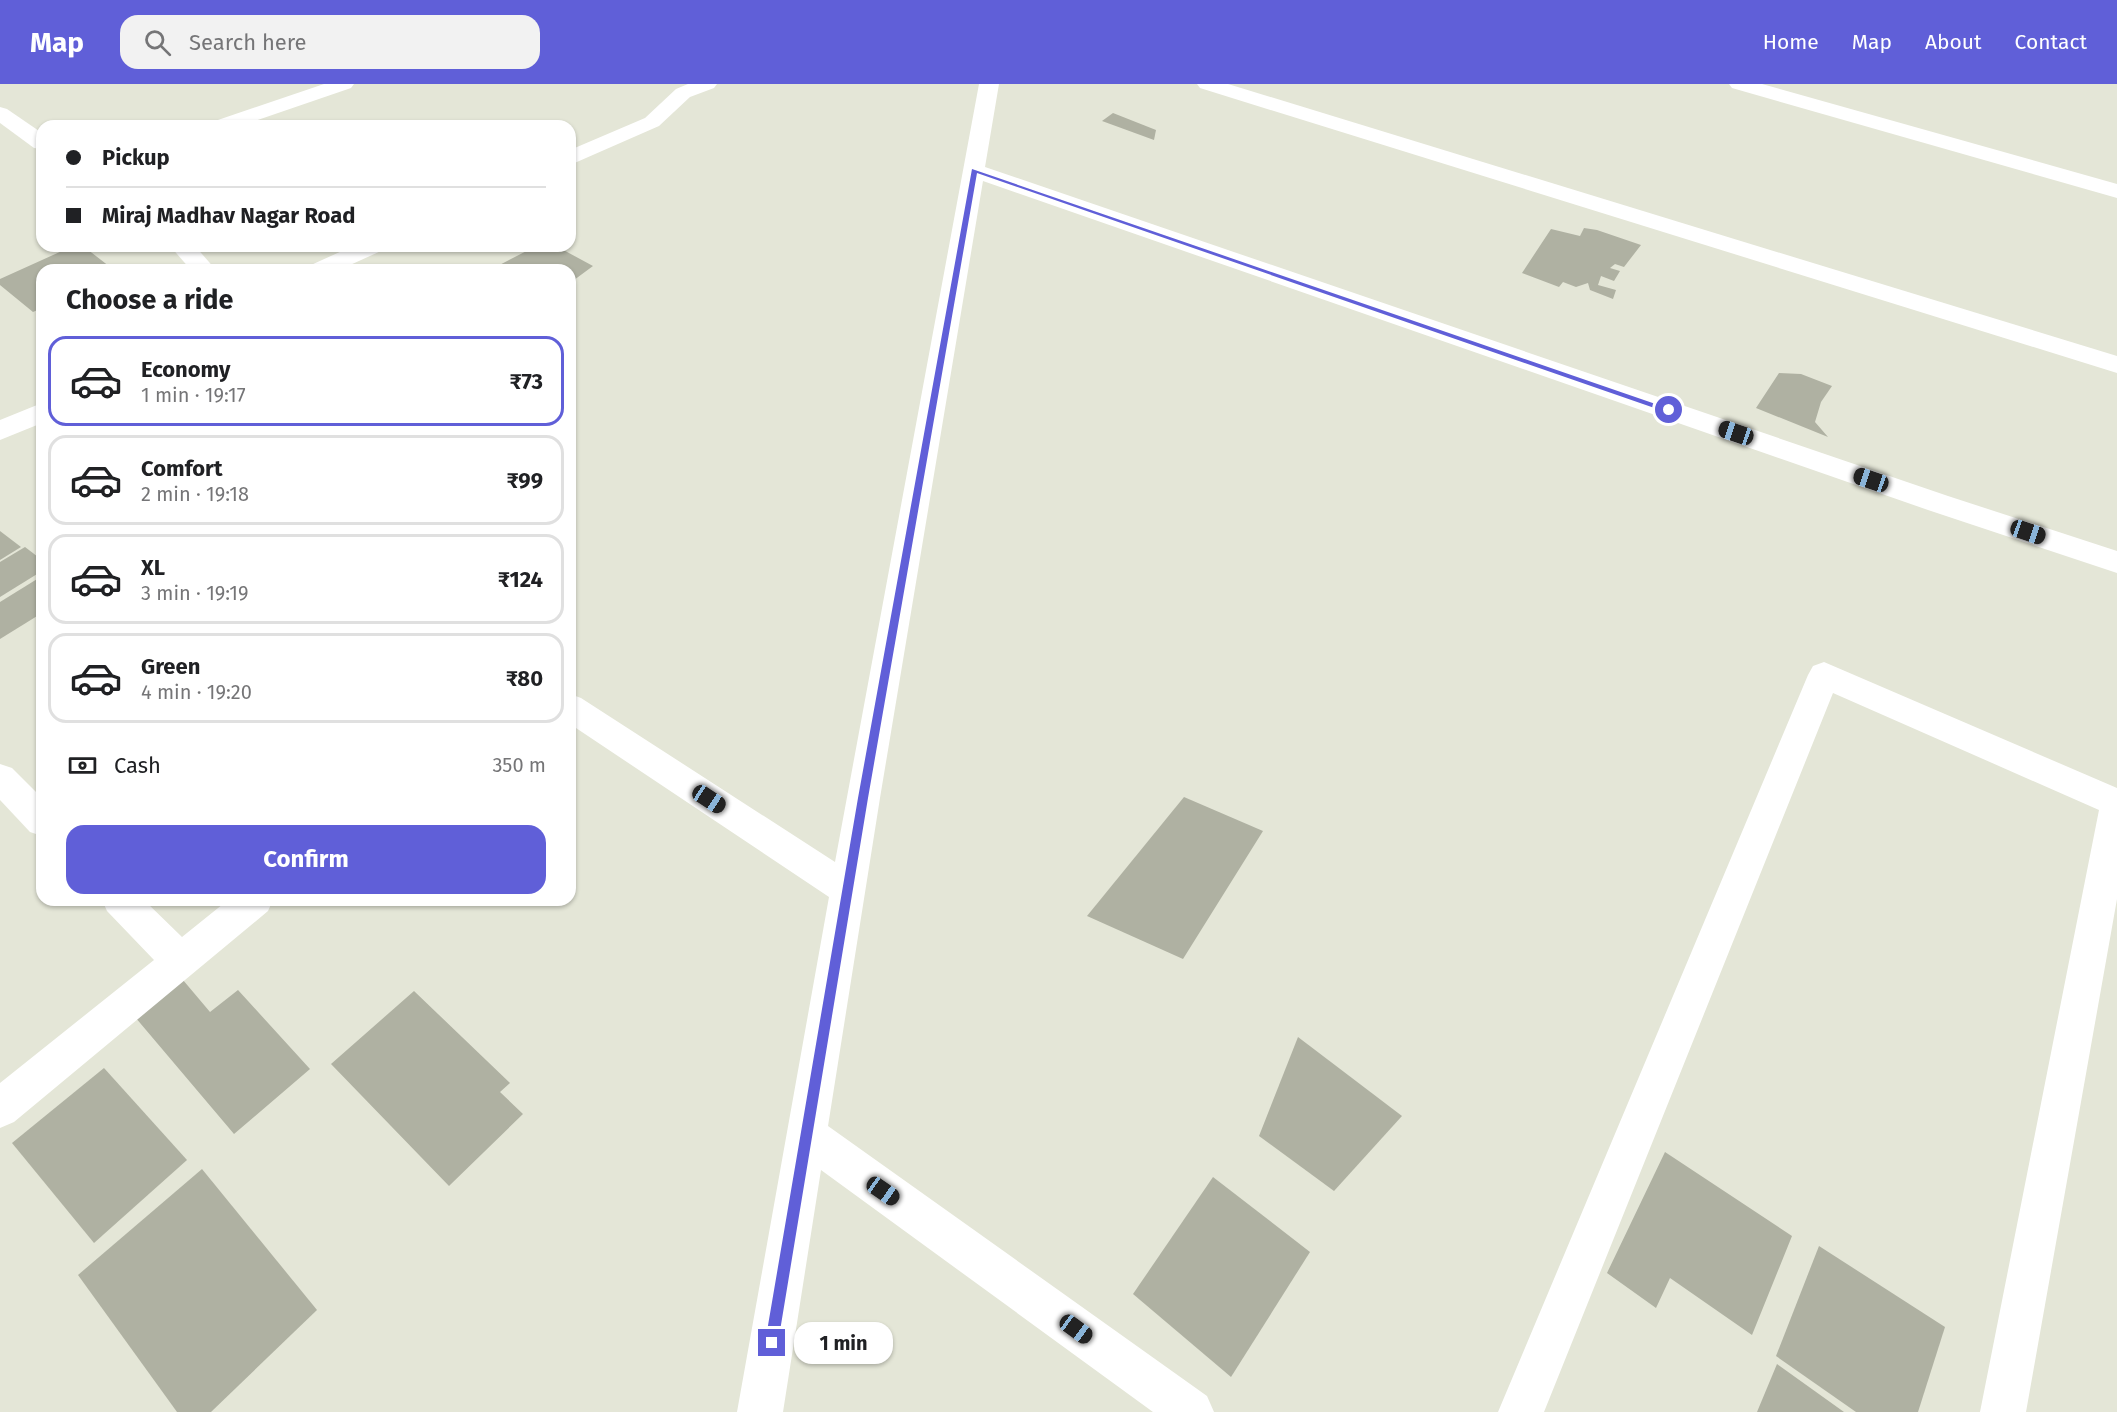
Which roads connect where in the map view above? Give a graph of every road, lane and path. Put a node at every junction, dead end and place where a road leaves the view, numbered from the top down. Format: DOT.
graph roads {
  1 [pos="344,84"];
  2 [pos="663,84"];
  3 [pos="707,84"];
  4 [pos="989,84"];
  5 [pos="1207,84"];
  6 [pos="1280,84"];
  7 [pos="1739,84"];
  8 [pos="1784,90"];
  9 [pos="683,93"];
  10 [pos="1260,101"];
  11 [pos="0,113"];
  12 [pos="237,120"];
  13 [pos="36,139"];
  14 [pos="576,155"];
  15 [pos="974,170"];
  16 [pos="2117,191"];
  17 [pos="188,252"];
  18 [pos="360,252"];
  19 [pos="198,264"];
  20 [pos="332,264"];
  21 [pos="2117,365"];
  22 [pos="36,415"];
  23 [pos="0,431"];
  24 [pos="2117,562"];
  25 [pos="576,711"];
  26 [pos="0,778"];
  27 [pos="2117,803"];
  28 [pos="36,815"];
  29 [pos="848,890"];
  30 [pos="126,906"];
  31 [pos="248,906"];
  32 [pos="180,961"];
  33 [pos="0,1108"];
  34 [pos="807,1135"];
  35 [pos="760,1412"];
  36 [pos="1191,1412"];
  37 [pos="1521,1412"];
  38 [pos="2003,1412"];
  1 -- 12 [label="street"];
  2 -- 9 [label="street"];
  3 -- 9 [label="street"];
  4 -- 15 [label="street"];
  5 -- 10 [label="street"];
  6 -- 10 [label="street"];
  7 -- 8 [label="street"];
  8 -- 16 [label="street"];
  9 -- 14 [label="street"];
  10 -- 21 [label="street"];
  11 -- 13 [label="street"];
  15 -- 24 [label="street"];
  15 -- 29 [label="street"];
  17 -- 19 [label="street"];
  18 -- 20 [label="street"];
  22 -- 23 [label="street"];
  25 -- 29 [label="street"];
  26 -- 28 [label="street"];
  27 -- 37 [label="street"];
  27 -- 38 [label="street"];
  29 -- 34 [label="street"];
  30 -- 32 [label="street"];
  31 -- 32 [label="street"];
  32 -- 33 [label="street"];
  34 -- 35 [label="street"];
  34 -- 36 [label="street"];
}
